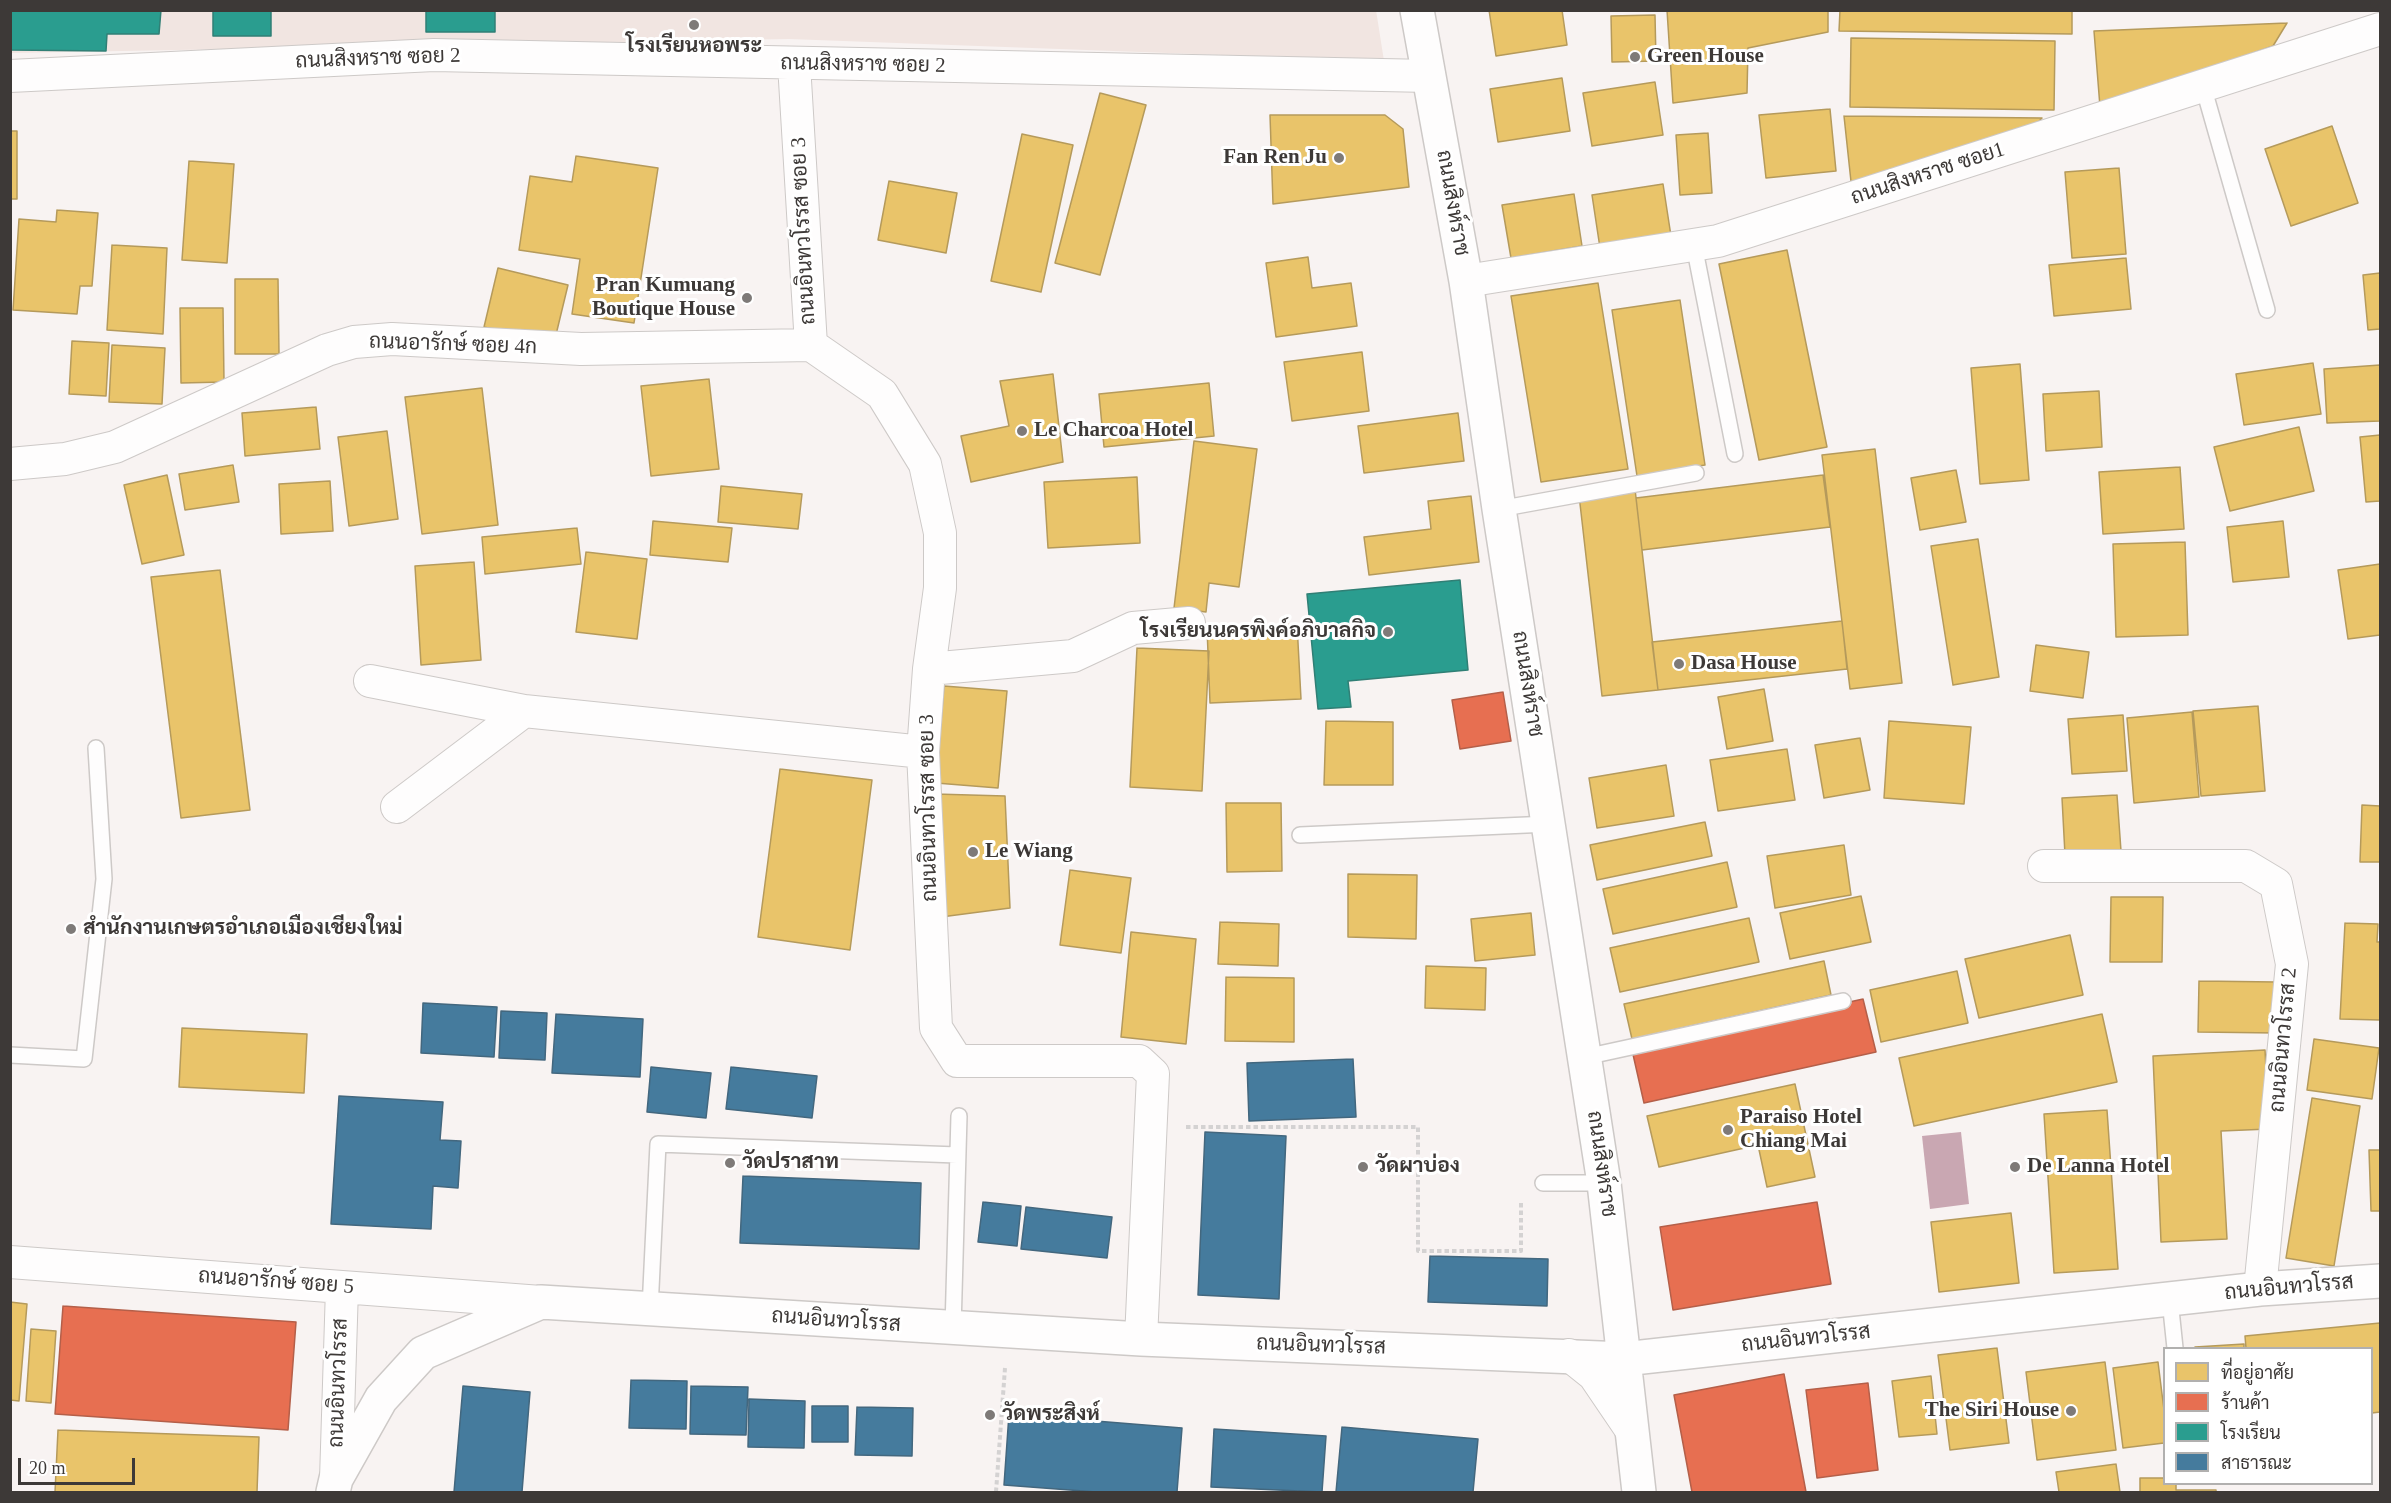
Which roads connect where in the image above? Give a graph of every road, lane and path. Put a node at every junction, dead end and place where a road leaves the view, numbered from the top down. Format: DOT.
graph roads {
  1 [pos="1417,10"];
  2 [pos="2380,29"];
  3 [pos="794,64"];
  4 [pos="10,76"];
  5 [pos="1429,76"];
  6 [pos="2203,86"];
  7 [pos="1694,245"];
  8 [pos="1466,281"];
  9 [pos="2267,310"];
  10 [pos="811,345"];
  11 [pos="1735,454"];
  12 [pos="10,464"];
  13 [pos="1696,473"];
  14 [pos="1499,509"];
  15 [pos="1189,623"];
  16 [pos="929,669"];
  17 [pos="370,681"];
  18 [pos="524,711"];
  19 [pos="96,748"];
  20 [pos="923,752"];
  21 [pos="397,807"];
  22 [pos="1549,824"];
  23 [pos="1300,835"];
  24 [pos="2044,866"];
  25 [pos="1843,1001"];
  26 [pos="10,1055"];
  27 [pos="1585,1057"];
  28 [pos="959,1116"];
  29 [pos="1151,1127"];
  30 [pos="957,1155"];
  31 [pos="1604,1183"];
  32 [pos="1543,1184"];
  33 [pos="10,1262"];
  34 [pos="2380,1281"];
  35 [pos="342,1288"];
  36 [pos="2260,1289"];
  37 [pos="2170,1300"];
  38 [pos="541,1302"];
  39 [pos="650,1310"];
  40 [pos="952,1328"];
  41 [pos="1142,1339"];
  42 [pos="2175,1347"];
  43 [pos="1569,1355"];
  44 [pos="1005,1357"];
  45 [pos="1624,1359"];
  46 [pos="1632,1431"];
  47 [pos="335,1486"];
  48 [pos="996,1492"];
  49 [pos="1639,1492"];
  1 -- 5 [label="street, ถนนสิงห์ราช"];
  2 -- 6 [label="street, ถนนสิงหราช ซอย1"];
  3 -- 4 [label="street, ถนนสิงหราช ซอย 2"];
  3 -- 5 [label="street, ถนนสิงหราช ซอย 2"];
  3 -- 10 [label="street, ถนนอินทวโรรส ซอย 3"];
  5 -- 8 [label="street, ถนนสิงห์ราช"];
  6 -- 7 [label="street, ถนนสิงหราช ซอย1"];
  6 -- 9 [label="lane"];
  7 -- 8 [label="street, ถนนสิงหราช ซอย1"];
  7 -- 11 [label="lane"];
  8 -- 14 [label="street, ถนนสิงห์ราช"];
  10 -- 12 [label="street, ถนนอารักษ์ ซอย 4ก"];
  10 -- 16 [label="street, ถนนอินทวโรรส ซอย 3"];
  13 -- 14 [label="lane"];
  14 -- 22 [label="street, ถนนสิงห์ราช"];
  15 -- 16 [label="street"];
  16 -- 20 [label="street, ถนนอินทวโรรส ซอย 3"];
  17 -- 18 [label="street"];
  18 -- 20 [label="street"];
  18 -- 21 [label="street"];
  19 -- 26 [label="lane"];
  20 -- 29 [label="street, ถนนอินทวโรรส ซอย 3"];
  22 -- 23 [label="lane"];
  22 -- 27 [label="street, ถนนสิงห์ราช"];
  24 -- 36 [label="street, ถนนอินทวโรรส 2"];
  25 -- 27 [label="lane"];
  27 -- 31 [label="street, ถนนสิงห์ราช"];
  28 -- 30 [label="lane"];
  29 -- 32 [label="path"];
  29 -- 41 [label="street, ถนนอินทวโรรส ซอย 3"];
  30 -- 39 [label="lane"];
  30 -- 40 [label="lane"];
  31 -- 32 [label="lane"];
  31 -- 45 [label="street, ถนนสิงห์ราช"];
  33 -- 35 [label="street, ถนนอารักษ์ ซอย 5"];
  34 -- 36 [label="street, ถนนอินทวโรรส"];
  35 -- 38 [label="street, ถนนอารักษ์ ซอย 5"];
  35 -- 47 [label="street, ถนนอินทวโรรส"];
  36 -- 37 [label="street, ถนนอินทวโรรส"];
  37 -- 42 [label="lane"];
  37 -- 45 [label="street, ถนนอินทวโรรส"];
  38 -- 39 [label="street, ถนนอินทวโรรส"];
  38 -- 47 [label="street, ถนนอินทวโรรส"];
  39 -- 40 [label="street, ถนนอินทวโรรส"];
  40 -- 41 [label="street, ถนนอินทวโรรส"];
  41 -- 43 [label="street, ถนนอินทวโรรส"];
  43 -- 45 [label="street, ถนนอินทวโรรส"];
  43 -- 46 [label="street"];
  44 -- 48 [label="path"];
  45 -- 46 [label="street, ถนนสิงห์ราช"];
  46 -- 49 [label="street, ถนนสิงห์ราช"];
}
